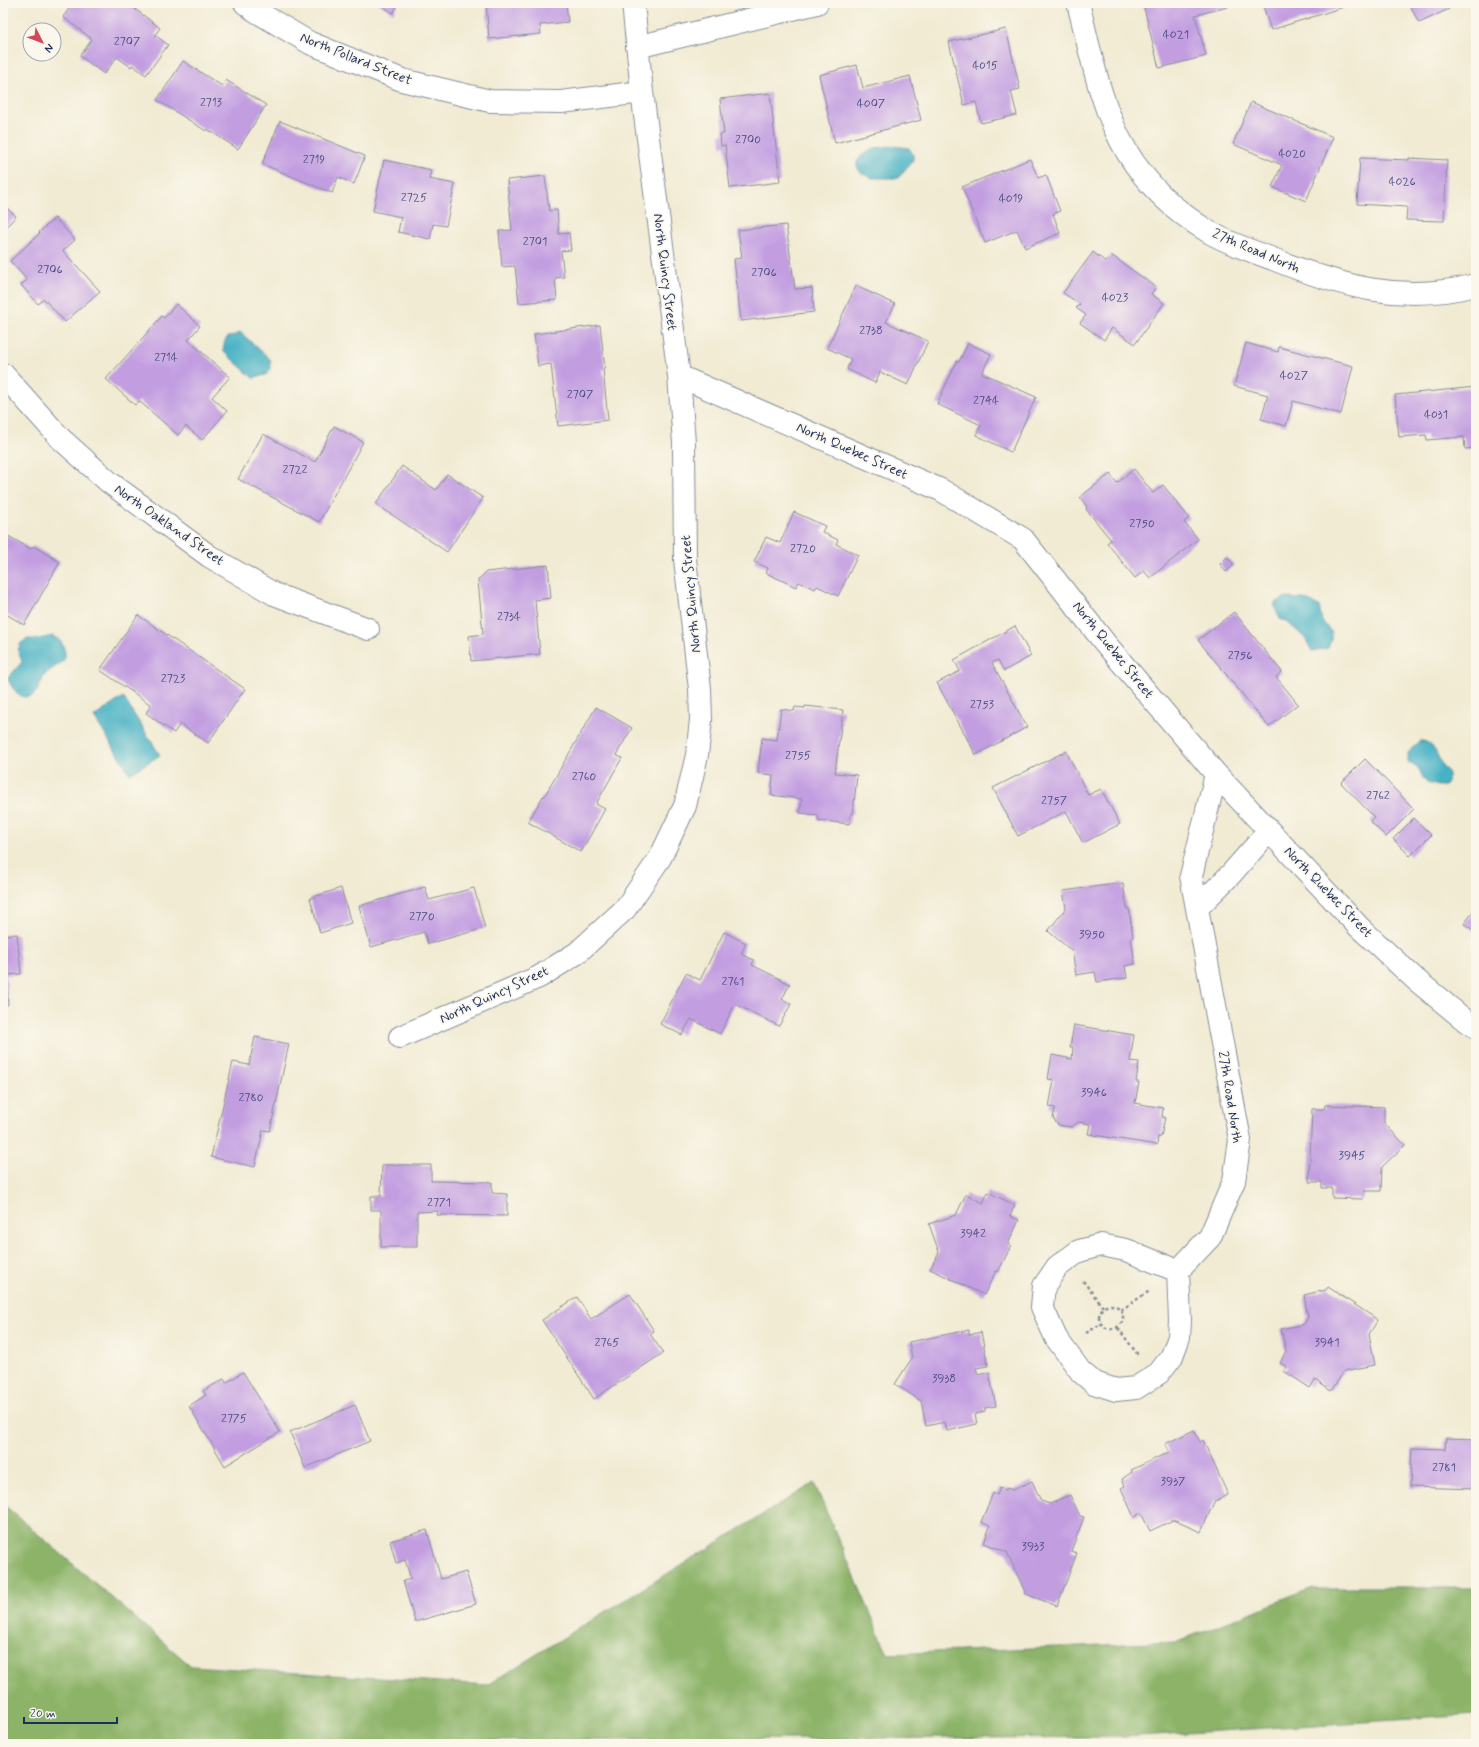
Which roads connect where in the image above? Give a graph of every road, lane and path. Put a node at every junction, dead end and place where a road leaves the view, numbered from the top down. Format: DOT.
graph roads {
  1 [pos="245,3"];
  2 [pos="633,3"];
  3 [pos="817,3"];
  4 [pos="1078,3"];
  5 [pos="637,47"];
  6 [pos="642,92"];
  7 [pos="1476,285"];
  8 [pos="3,374"];
  9 [pos="679,376"];
  10 [pos="368,629"];
  11 [pos="1216,774"];
  12 [pos="1269,831"];
  13 [pos="1196,908"];
  14 [pos="1476,1027"];
  15 [pos="400,1037"];
  16 [pos="1068,1259"];
  17 [pos="1178,1271"];
  18 [pos="1103,1307"];
  19 [pos="1118,1328"];
  20 [pos="1154,1376"];
  1 -- 6 [label="street, North Pollard Street"];
  2 -- 5 [label="street, North Quincy Street"];
  3 -- 5 [label="street"];
  4 -- 7 [label="street, 27th Road North"];
  5 -- 6 [label="street, North Quincy Street"];
  6 -- 9 [label="street, North Quincy Street"];
  8 -- 10 [label="street, North Oakland Street"];
  9 -- 11 [label="street, North Quebec Street"];
  9 -- 15 [label="street, North Quincy Street"];
  11 -- 12 [label="street, North Quebec Street"];
  11 -- 13 [label="street, 27th Road North"];
  12 -- 13 [label="street"];
  12 -- 14 [label="street, North Quebec Street"];
  13 -- 17 [label="street, 27th Road North"];
  16 -- 17 [label="street"];
  16 -- 18 [label="path"];
  16 -- 20 [label="street"];
  17 -- 20 [label="street"];
  18 -- 19 [label="path"];
  18 -- 19 [label="path"];
  19 -- 20 [label="path"];
}
